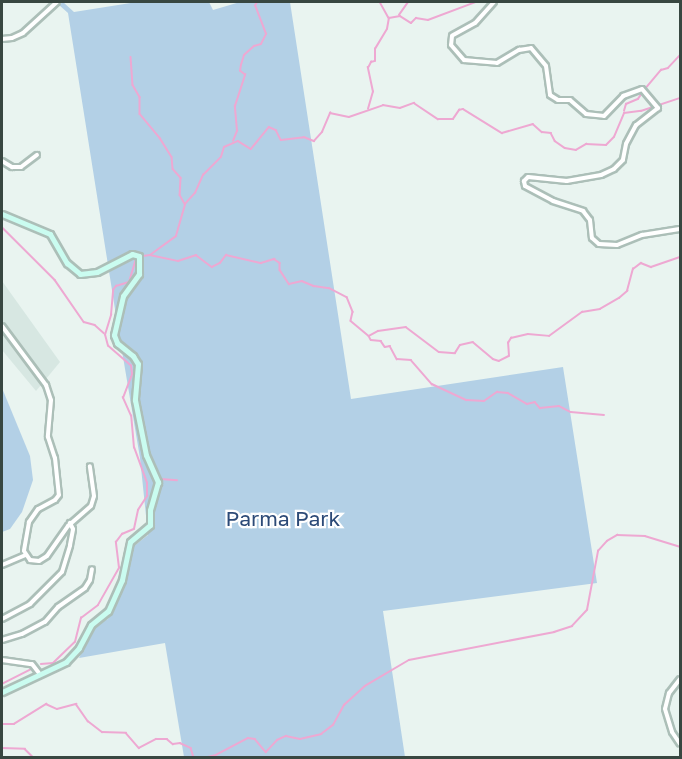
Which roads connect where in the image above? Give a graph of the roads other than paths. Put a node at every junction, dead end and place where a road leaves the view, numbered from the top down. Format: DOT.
graph roads {
  1 [pos="57,2"];
  2 [pos="494,2"];
  3 [pos="2,39"];
  4 [pos="37,155"];
  5 [pos="2,161"];
  6 [pos="2,214"];
  7 [pos="681,229"];
  8 [pos="2,326"];
  9 [pos="90,466"];
  10 [pos="70,524"];
  11 [pos="25,555"];
  12 [pos="2,565"];
  13 [pos="92,569"];
  14 [pos="2,619"];
  15 [pos="2,640"];
  16 [pos="2,660"];
  17 [pos="39,673"];
  18 [pos="681,679"];
  19 [pos="2,692"];
  20 [pos="681,744"];
  1 -- 3 [label="street"];
  2 -- 7 [label="street"];
  4 -- 5 [label="street"];
  6 -- 17 [label="main road"];
  8 -- 11 [label="street"];
  9 -- 10 [label="street"];
  10 -- 11 [label="street"];
  10 -- 14 [label="street"];
  11 -- 12 [label="street"];
  13 -- 15 [label="street"];
  16 -- 17 [label="street"];
  17 -- 19 [label="main road"];
  18 -- 20 [label="street"];
}
